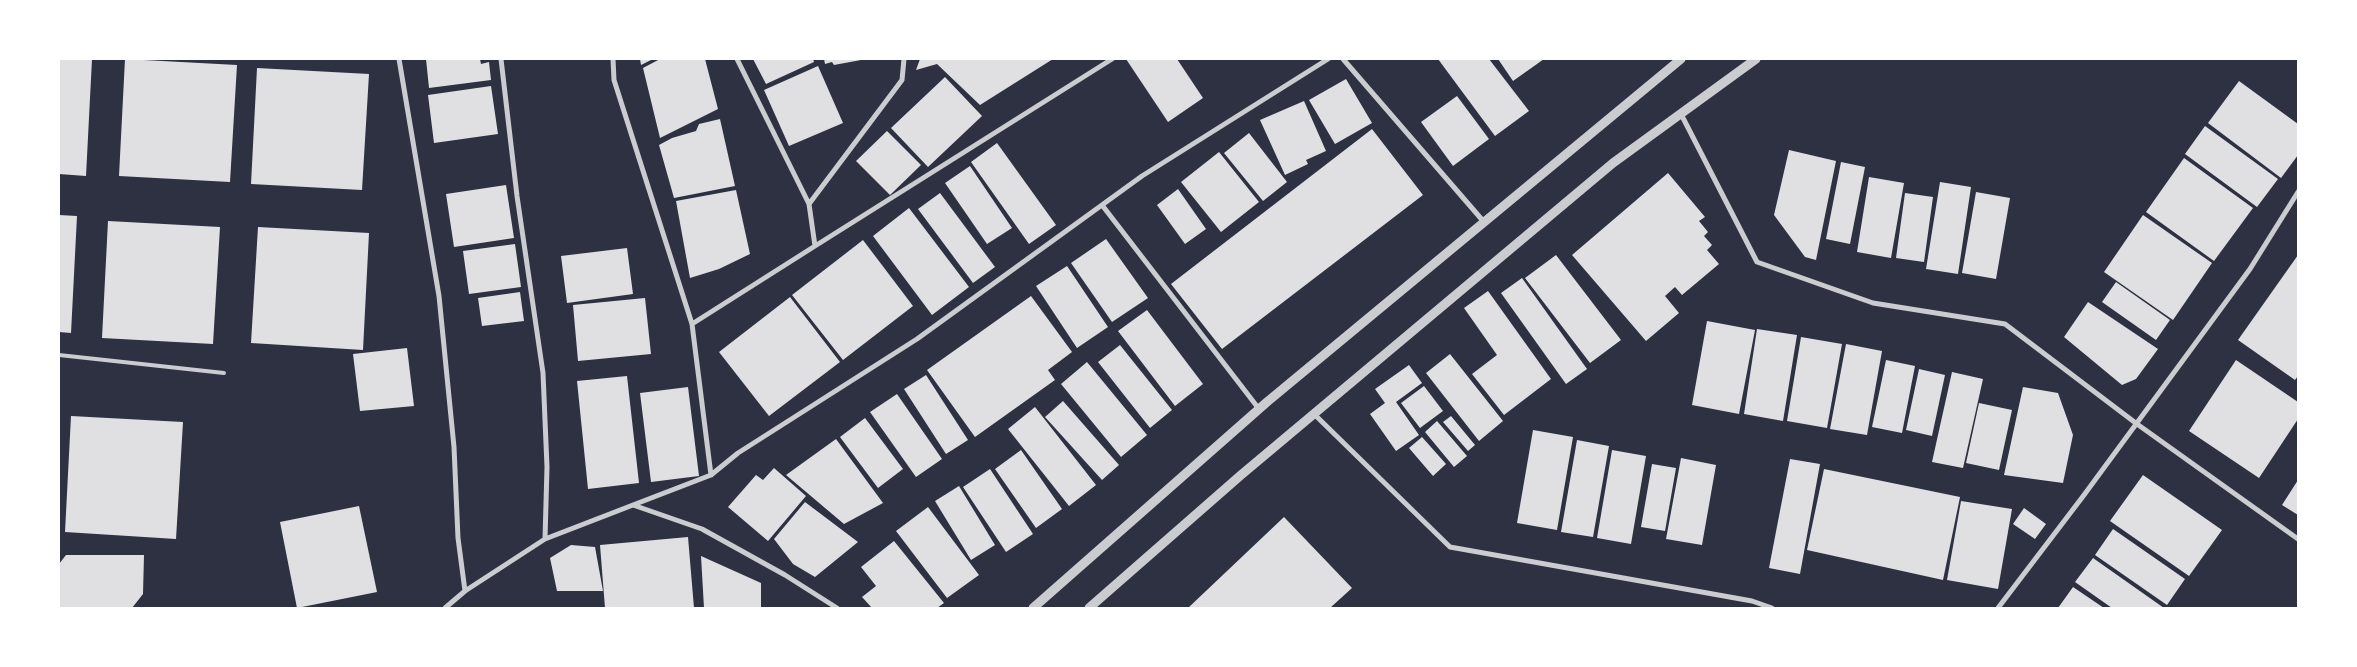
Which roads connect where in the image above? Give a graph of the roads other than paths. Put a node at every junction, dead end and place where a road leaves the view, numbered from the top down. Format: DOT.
graph roads {
  1 [pos="398,59"];
  2 [pos="501,59"];
  3 [pos="613,59"];
  4 [pos="737,59"];
  5 [pos="904,59"];
  6 [pos="1112,59"];
  7 [pos="1328,59"];
  8 [pos="1343,59"];
  9 [pos="1681,59"];
  10 [pos="1756,59"];
  11 [pos="1681,114"];
  12 [pos="2298,192"];
  13 [pos="809,204"];
  14 [pos="1102,204"];
  15 [pos="1484,222"];
  16 [pos="815,246"];
  17 [pos="692,324"];
  18 [pos="59,355"];
  19 [pos="224,373"];
  20 [pos="1259,410"];
  21 [pos="1314,414"];
  22 [pos="2137,424"];
  23 [pos="712,475"];
  24 [pos="634,504"];
  25 [pos="545,539"];
  26 [pos="2298,539"];
  27 [pos="464,591"];
  28 [pos="445,608"];
  29 [pos="837,608"];
  30 [pos="1033,608"];
  31 [pos="1089,608"];
  32 [pos="1772,608"];
  33 [pos="1998,608"];
  1 -- 27 [label="street"];
  2 -- 25 [label="street"];
  3 -- 17 [label="street"];
  4 -- 13 [label="street"];
  5 -- 13 [label="street"];
  6 -- 16 [label="street"];
  7 -- 14 [label="street"];
  8 -- 15 [label="street"];
  9 -- 15 [label="street"];
  10 -- 11 [label="street"];
  11 -- 21 [label="street"];
  11 -- 22 [label="street"];
  12 -- 22 [label="street"];
  13 -- 16 [label="street"];
  14 -- 20 [label="street"];
  14 -- 23 [label="street"];
  15 -- 20 [label="street"];
  16 -- 17 [label="street"];
  17 -- 23 [label="street"];
  18 -- 19 [label="lane"];
  20 -- 30 [label="street"];
  21 -- 31 [label="street"];
  21 -- 32 [label="street"];
  22 -- 26 [label="street"];
  22 -- 33 [label="street"];
  23 -- 24 [label="street"];
  24 -- 25 [label="street"];
  24 -- 29 [label="street"];
  25 -- 27 [label="street"];
  27 -- 28 [label="street"];
}
